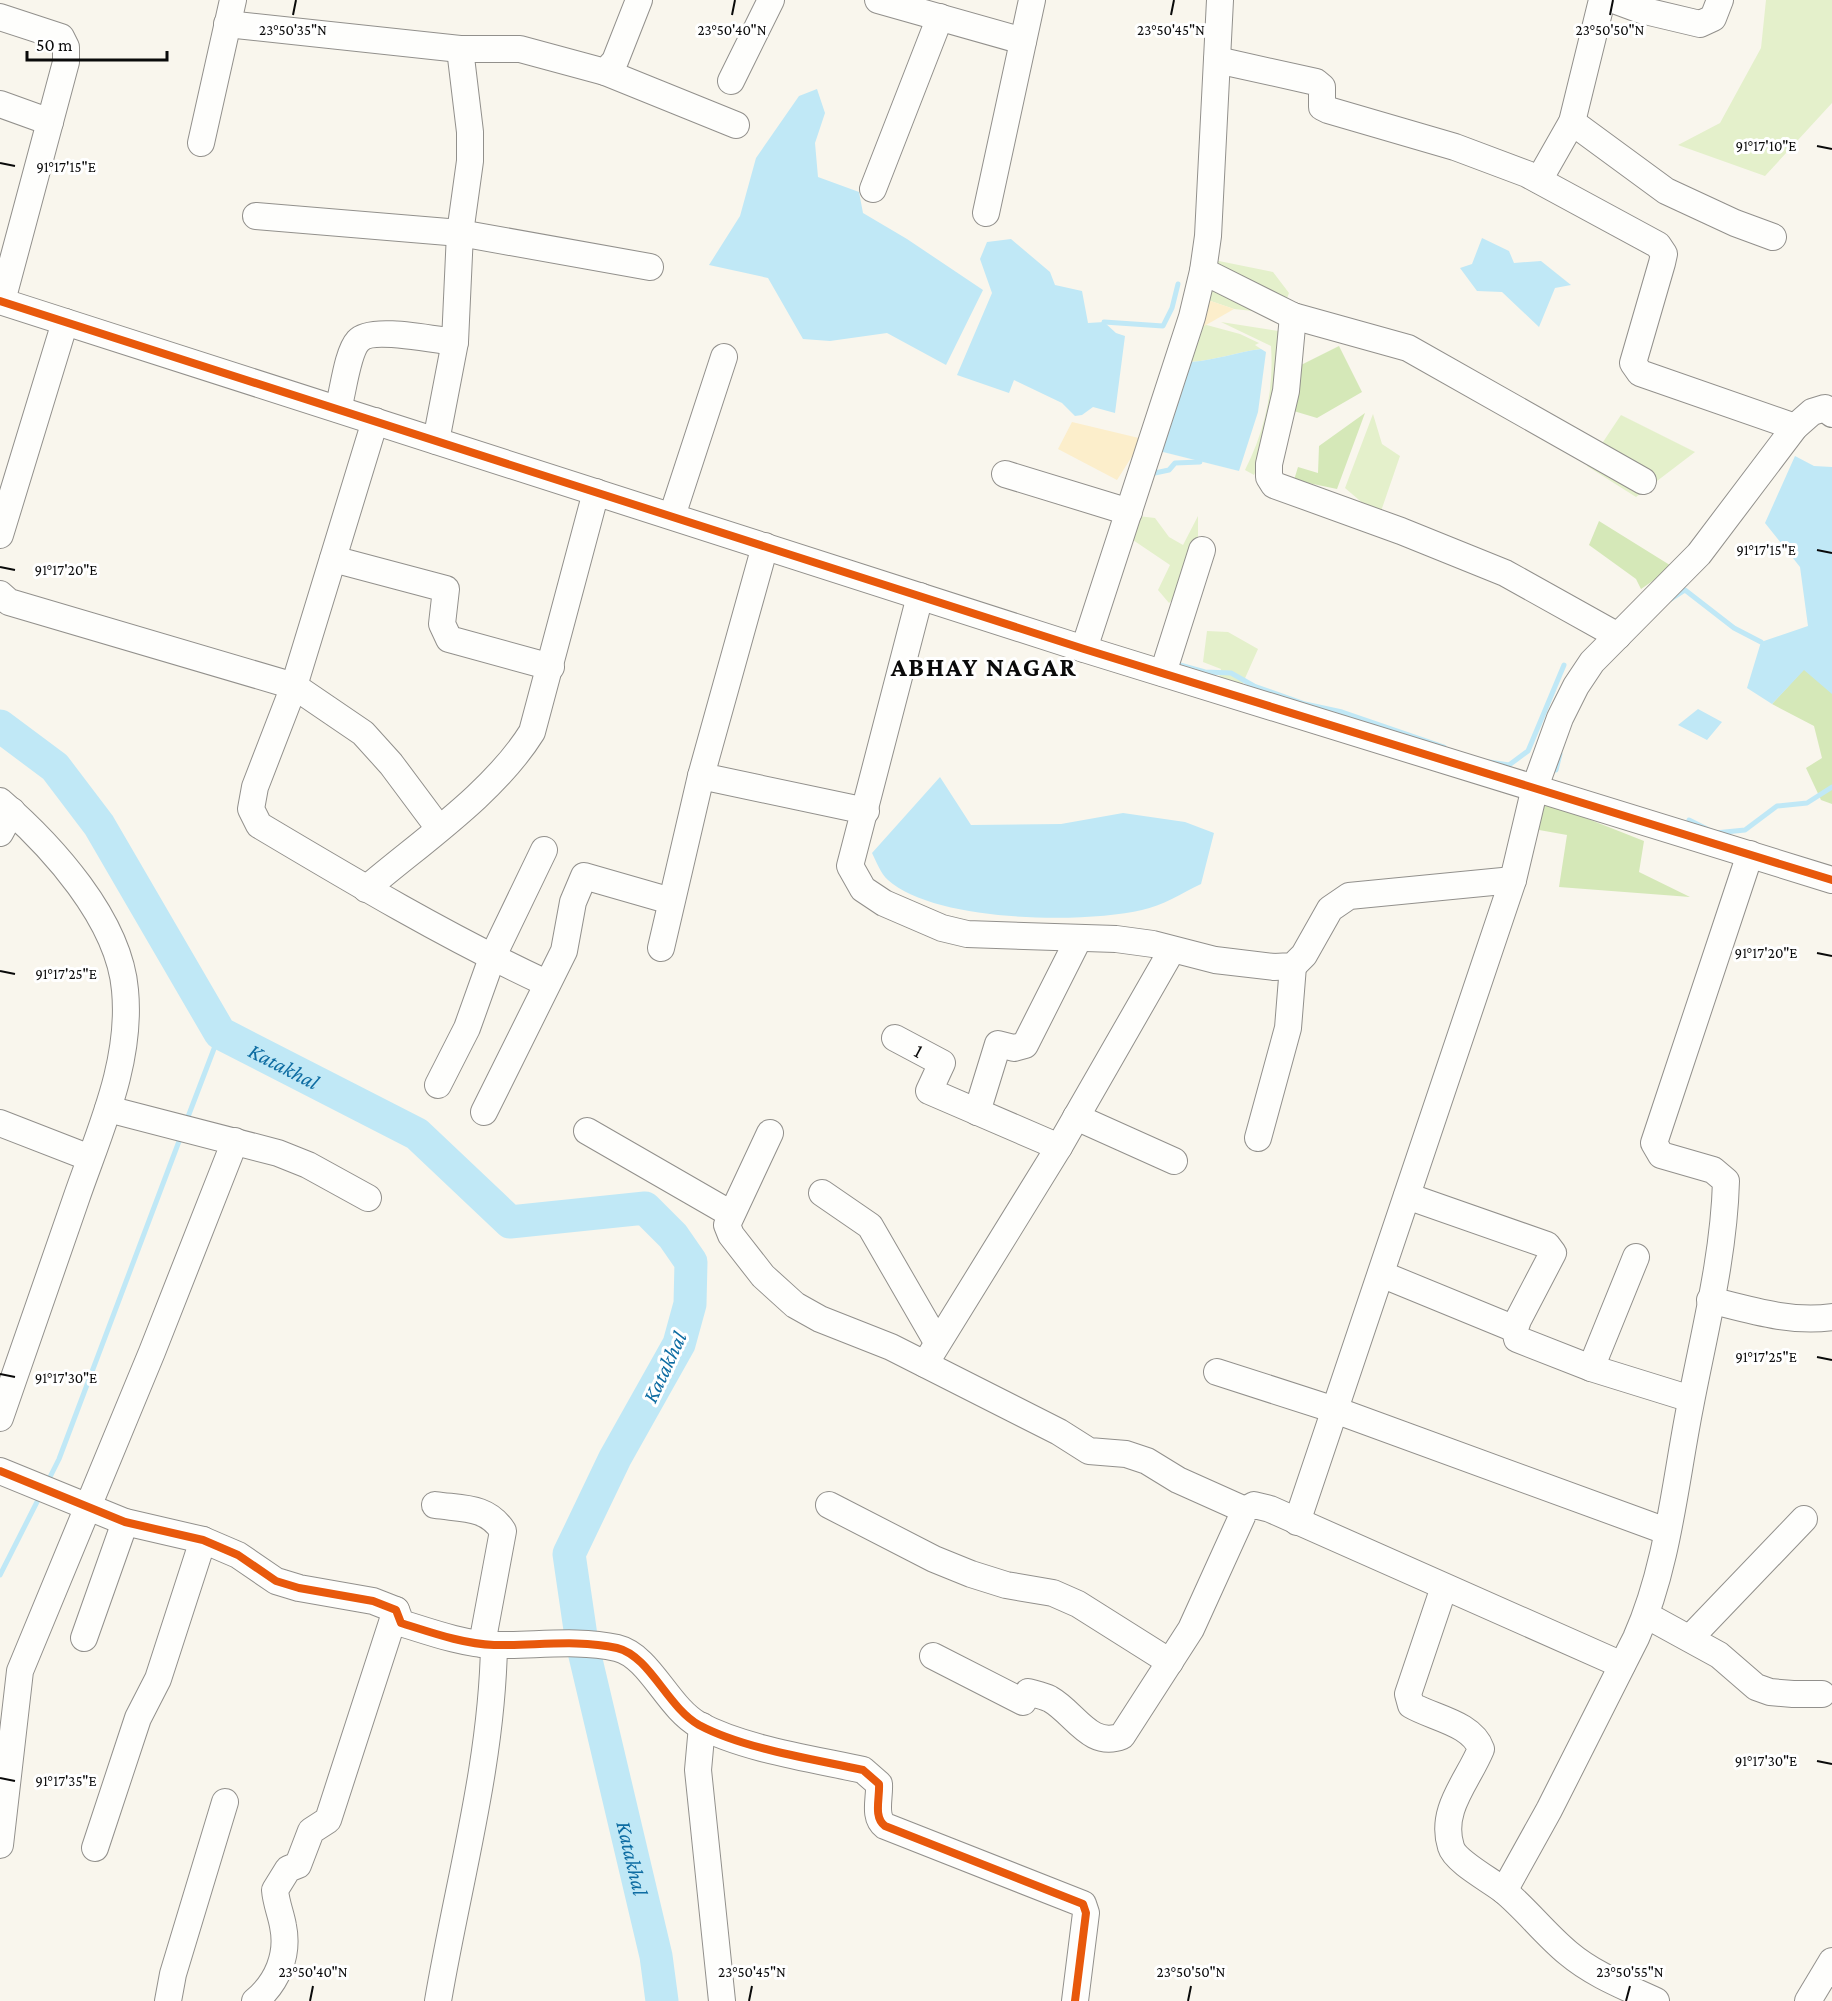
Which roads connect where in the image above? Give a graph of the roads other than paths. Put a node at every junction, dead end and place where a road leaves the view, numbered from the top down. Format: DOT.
graph roads {
  1 [pos="639,0"];
  2 [pos="771,0"];
  3 [pos="878,0"];
  4 [pos="1032,0"];
  5 [pos="1220,0"];
  6 [pos="1602,0"];
  7 [pos="1614,0"];
  8 [pos="1720,0"];
  9 [pos="230,12"];
  10 [pos="0,17"];
  11 [pos="940,17"];
  12 [pos="1023,41"];
  13 [pos="460,49"];
  14 [pos="1217,60"];
  15 [pos="605,72"];
  16 [pos="731,81"];
  17 [pos="0,105"];
  18 [pos="50,122"];
  19 [pos="1572,122"];
  20 [pos="736,125"];
  21 [pos="201,143"];
  22 [pos="1539,180"];
  23 [pos="873,189"];
  24 [pos="986,213"];
  25 [pos="256,216"];
  26 [pos="460,233"];
  27 [pos="1773,237"];
  28 [pos="650,267"];
  29 [pos="1203,272"];
  30 [pos="1,301"];
  31 [pos="1293,316"];
  32 [pos="65,322"];
  33 [pos="455,342"];
  34 [pos="724,357"];
  35 [pos="1830,407"];
  36 [pos="338,409"];
  37 [pos="375,421"];
  38 [pos="1795,427"];
  39 [pos="436,441"];
  40 [pos="1005,474"];
  41 [pos="1643,481"];
  42 [pos="596,492"];
  43 [pos="1129,512"];
  44 [pos="672,516"];
  45 [pos="0,535"];
  46 [pos="765,546"];
  47 [pos="1202,550"];
  48 [pos="333,559"];
  49 [pos="0,594"];
  50 [pos="920,596"];
  51 [pos="1618,636"];
  52 [pos="1084,649"];
  53 [pos="551,667"];
  54 [pos="1163,673"];
  55 [pos="294,686"];
  56 [pos="701,776"];
  57 [pos="1535,787"];
  58 [pos="866,811"];
  59 [pos="4,815"];
  60 [pos="438,827"];
  61 [pos="544,850"];
  62 [pos="1750,854"];
  63 [pos="1513,880"];
  64 [pos="1832,880"];
  65 [pos="366,888"];
  66 [pos="671,901"];
  67 [pos="1079,938"];
  68 [pos="661,948"];
  69 [pos="1172,950"];
  70 [pos="492,958"];
  71 [pos="1293,966"];
  72 [pos="546,983"];
  73 [pos="895,1038"];
  74 [pos="438,1085"];
  75 [pos="119,1111"];
  76 [pos="484,1112"];
  77 [pos="977,1112"];
  78 [pos="1076,1117"];
  79 [pos="0,1123"];
  80 [pos="587,1131"];
  81 [pos="770,1133"];
  82 [pos="1258,1138"];
  83 [pos="228,1140"];
  84 [pos="1059,1147"];
  85 [pos="90,1158"];
  86 [pos="1174,1161"];
  87 [pos="822,1193"];
  88 [pos="1407,1196"];
  89 [pos="368,1198"];
  90 [pos="731,1214"];
  91 [pos="1636,1257"];
  92 [pos="1381,1274"];
  93 [pos="1710,1300"];
  94 [pos="1832,1317"];
  95 [pos="1515,1329"];
  96 [pos="931,1353"];
  97 [pos="1591,1368"];
  98 [pos="1217,1372"];
  99 [pos="1691,1399"];
  100 [pos="1335,1410"];
  101 [pos="0,1418"];
  102 [pos="2,1472"];
  103 [pos="82,1505"];
  104 [pos="435,1505"];
  105 [pos="830,1505"];
  106 [pos="1245,1510"];
  107 [pos="1804,1519"];
  108 [pos="125,1522"];
  109 [pos="1297,1522"];
  110 [pos="1666,1531"];
  111 [pos="203,1540"];
  112 [pos="1444,1587"];
  113 [pos="396,1610"];
  114 [pos="1646,1615"];
  115 [pos="84,1638"];
  116 [pos="1690,1638"];
  117 [pos="488,1645"];
  118 [pos="933,1656"];
  119 [pos="1170,1662"];
  120 [pos="1622,1665"];
  121 [pos="1822,1694"];
  122 [pos="702,1726"];
  123 [pos="225,1802"];
  124 [pos="0,1845"];
  125 [pos="95,1848"];
  126 [pos="1504,1891"];
  127 [pos="1832,1961"];
  128 [pos="168,2001"];
  129 [pos="255,2001"];
  130 [pos="438,2001"];
  131 [pos="722,2001"];
  132 [pos="1075,2001"];
  133 [pos="1656,2001"];
  134 [pos="1808,2001"];
  1 -- 15 [label="street"];
  2 -- 16 [label="street"];
  3 -- 11 [label="street"];
  4 -- 12 [label="street"];
  5 -- 14 [label="street"];
  6 -- 19 [label="street"];
  7 -- 8 [label="street"];
  9 -- 13 [label="street"];
  9 -- 21 [label="street"];
  10 -- 18 [label="street"];
  11 -- 12 [label="street"];
  11 -- 23 [label="street"];
  12 -- 24 [label="street"];
  13 -- 15 [label="street"];
  13 -- 26 [label="street"];
  14 -- 22 [label="street"];
  14 -- 29 [label="street"];
  15 -- 20 [label="street"];
  17 -- 18 [label="street"];
  18 -- 30 [label="street"];
  19 -- 22 [label="street"];
  19 -- 27 [label="street"];
  22 -- 38 [label="street"];
  25 -- 26 [label="street"];
  26 -- 28 [label="street"];
  26 -- 33 [label="street"];
  29 -- 31 [label="street"];
  29 -- 43 [label="street"];
  30 -- 32 [label="street"];
  31 -- 41 [label="street"];
  31 -- 51 [label="street"];
  32 -- 36 [label="street"];
  32 -- 45 [label="street"];
  33 -- 36 [label="street"];
  33 -- 39 [label="street"];
  34 -- 44 [label="street"];
  35 -- 38 [label="street"];
  36 -- 37 [label="street"];
  37 -- 39 [label="street"];
  37 -- 48 [label="street"];
  38 -- 51 [label="street"];
  39 -- 42 [label="street"];
  40 -- 43 [label="street"];
  42 -- 44 [label="street"];
  42 -- 53 [label="street"];
  43 -- 52 [label="street"];
  44 -- 46 [label="street"];
  46 -- 50 [label="street"];
  46 -- 56 [label="street"];
  47 -- 54 [label="street"];
  48 -- 53 [label="street"];
  48 -- 55 [label="street"];
  49 -- 55 [label="street"];
  50 -- 52 [label="street"];
  50 -- 58 [label="street"];
  51 -- 57 [label="street"];
  52 -- 54 [label="street"];
  53 -- 60 [label="street"];
  54 -- 57 [label="street"];
  55 -- 60 [label="street"];
  55 -- 65 [label="street"];
  56 -- 58 [label="street"];
  56 -- 66 [label="street"];
  57 -- 62 [label="street"];
  57 -- 63 [label="street"];
  58 -- 67 [label="street"];
  59 -- 75 [label="street"];
  60 -- 65 [label="street"];
  61 -- 70 [label="street"];
  62 -- 64 [label="street"];
  62 -- 93 [label="street"];
  63 -- 71 [label="street"];
  63 -- 88 [label="street"];
  65 -- 70 [label="street"];
  66 -- 68 [label="street"];
  66 -- 72 [label="street"];
  67 -- 69 [label="street"];
  67 -- 77 [label="street"];
  69 -- 71 [label="street"];
  69 -- 78 [label="street"];
  70 -- 72 [label="street"];
  70 -- 74 [label="street"];
  71 -- 82 [label="street"];
  72 -- 76 [label="street"];
  73 -- 77 [label="street, 1"];
  75 -- 83 [label="street"];
  75 -- 85 [label="street"];
  77 -- 84 [label="street"];
  78 -- 84 [label="street"];
  78 -- 86 [label="street"];
  79 -- 85 [label="street"];
  80 -- 90 [label="street"];
  81 -- 90 [label="street"];
  83 -- 89 [label="street"];
  83 -- 103 [label="street"];
  84 -- 96 [label="street"];
  85 -- 101 [label="street"];
  87 -- 96 [label="street"];
  88 -- 92 [label="street"];
  88 -- 95 [label="street"];
  90 -- 96 [label="street"];
  91 -- 97 [label="street"];
  92 -- 95 [label="street"];
  92 -- 100 [label="street"];
  93 -- 94 [label="street"];
  93 -- 99 [label="street"];
  95 -- 97 [label="street"];
  96 -- 106 [label="street"];
  97 -- 99 [label="street"];
  98 -- 100 [label="street"];
  99 -- 110 [label="street"];
  100 -- 109 [label="street"];
  100 -- 110 [label="street"];
  102 -- 103 [label="street"];
  103 -- 108 [label="street"];
  103 -- 124 [label="street"];
  104 -- 117 [label="street"];
  105 -- 119 [label="street"];
  106 -- 109 [label="street"];
  106 -- 119 [label="street"];
  107 -- 116 [label="street"];
  108 -- 111 [label="street"];
  108 -- 115 [label="street"];
  109 -- 112 [label="street"];
  110 -- 114 [label="street"];
  111 -- 113 [label="street"];
  111 -- 125 [label="street"];
  112 -- 120 [label="street"];
  112 -- 126 [label="street"];
  113 -- 117 [label="street"];
  113 -- 129 [label="street"];
  114 -- 116 [label="street"];
  114 -- 120 [label="street"];
  116 -- 121 [label="street"];
  117 -- 122 [label="street"];
  117 -- 130 [label="street"];
  118 -- 119 [label="street"];
  120 -- 126 [label="street"];
  122 -- 131 [label="street"];
  122 -- 132 [label="street"];
  123 -- 128 [label="street"];
  126 -- 133 [label="street"];
  127 -- 134 [label="street"];
}
